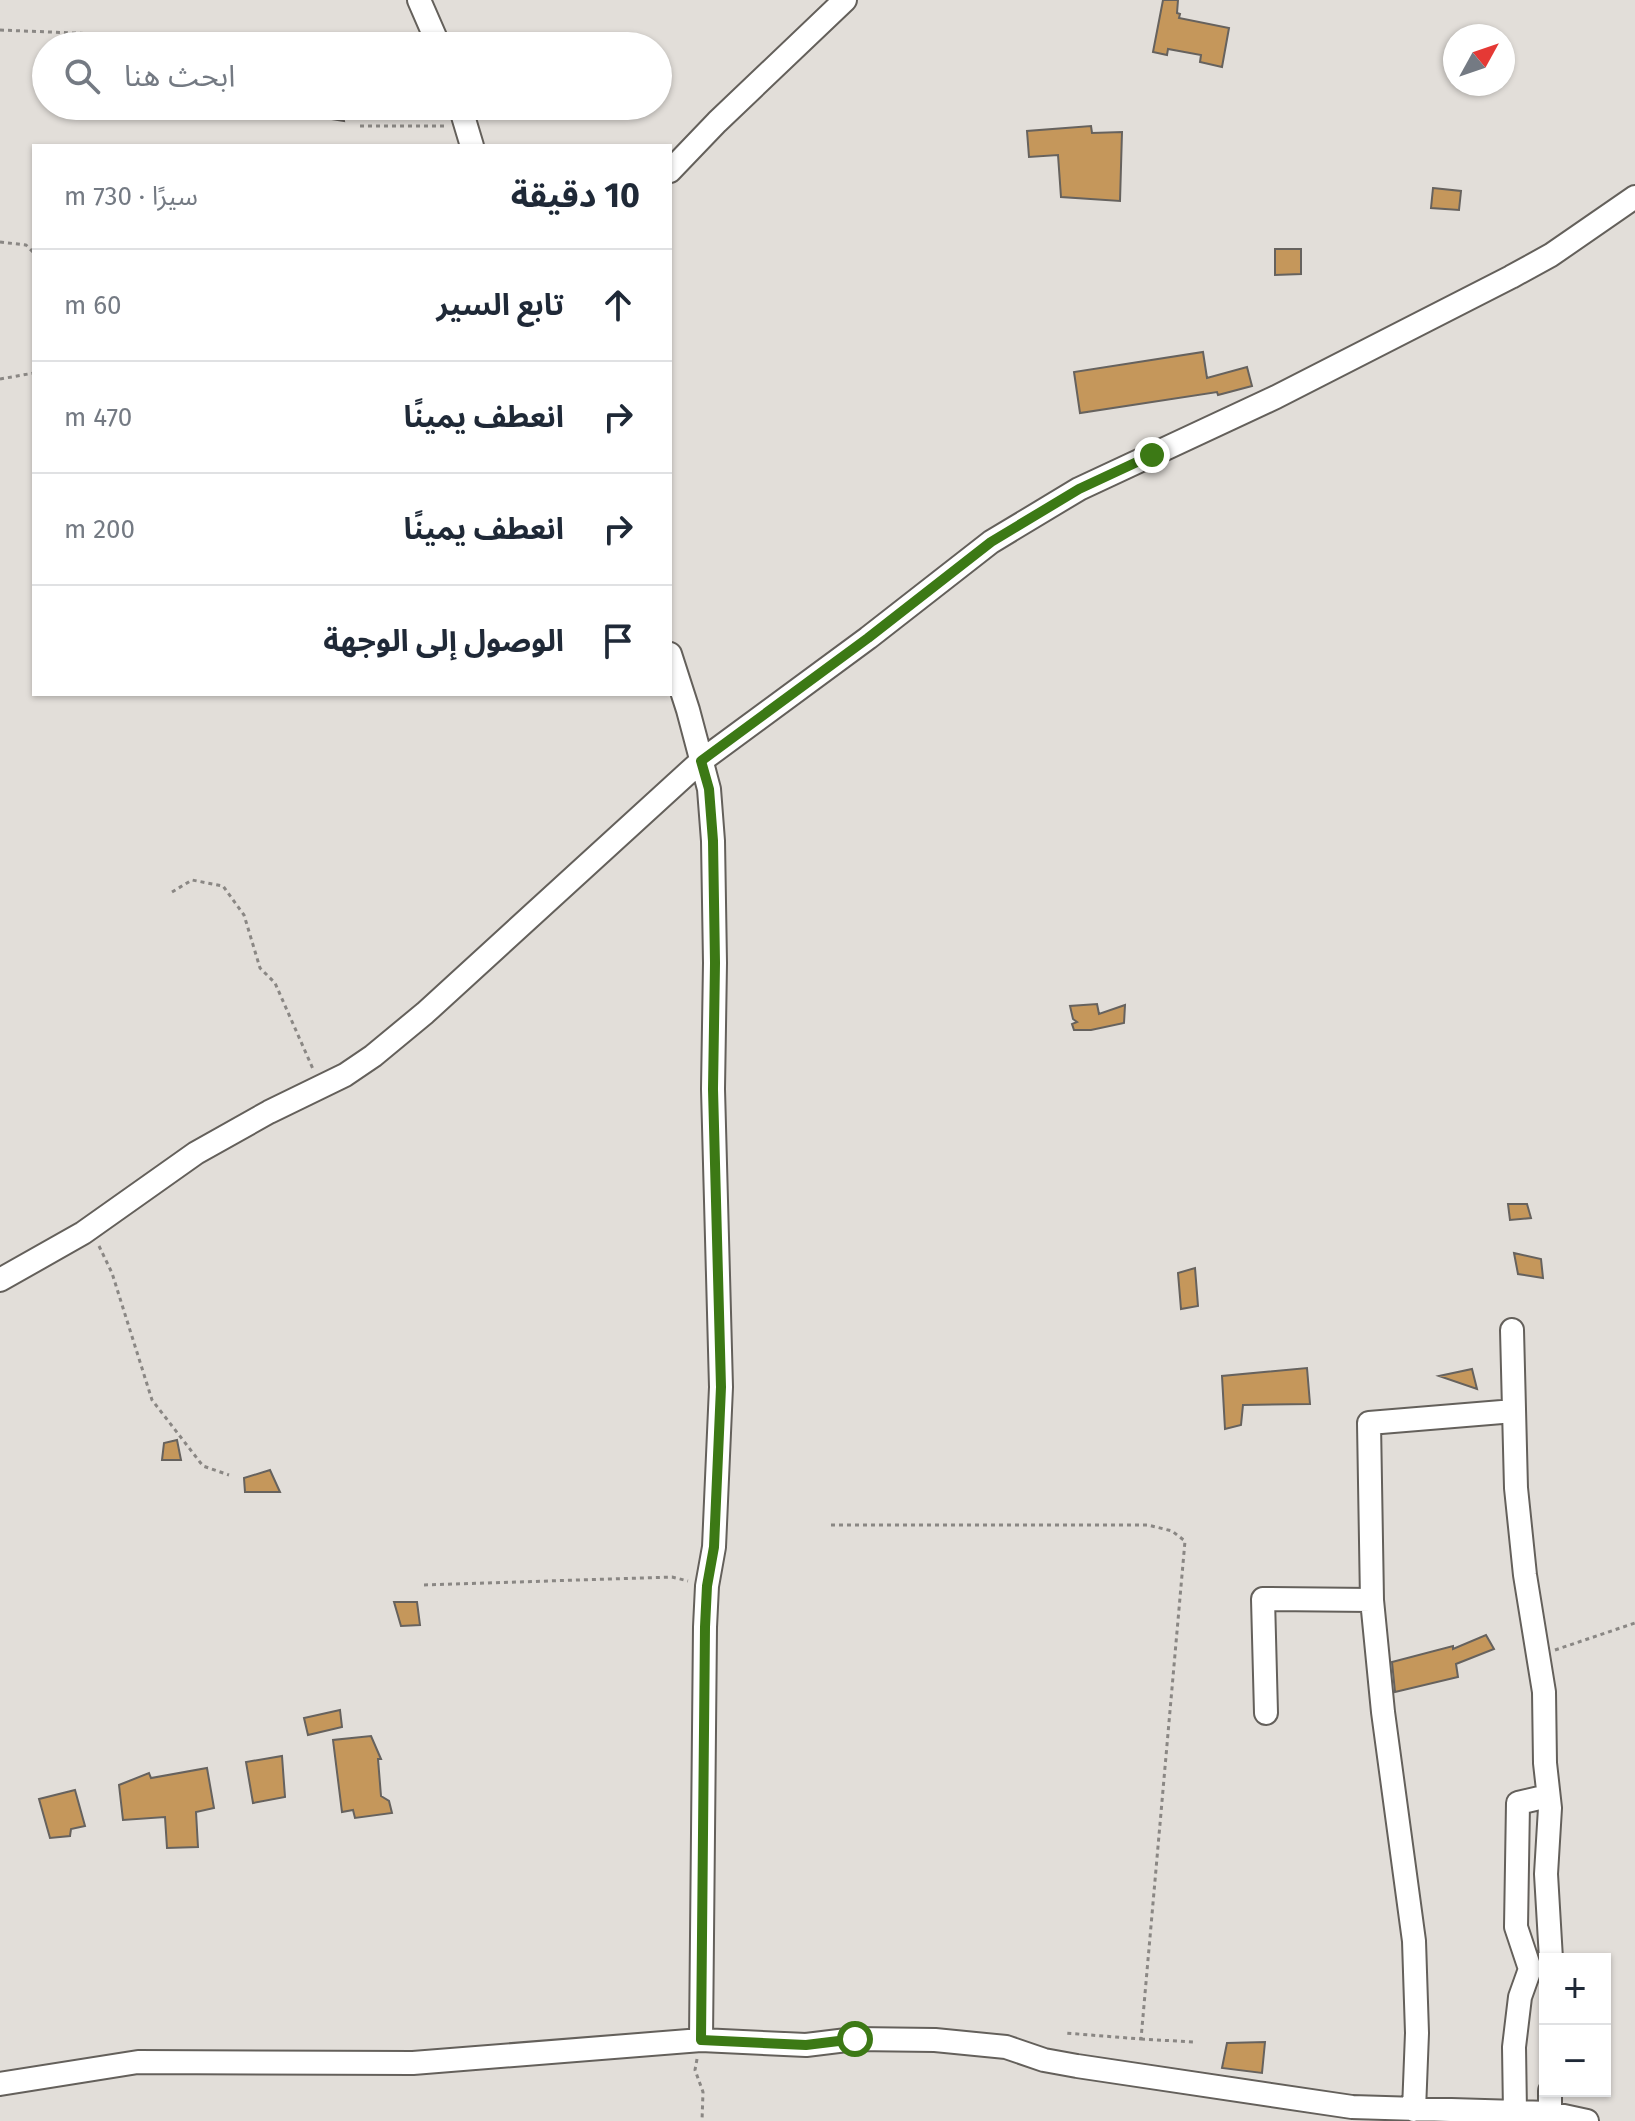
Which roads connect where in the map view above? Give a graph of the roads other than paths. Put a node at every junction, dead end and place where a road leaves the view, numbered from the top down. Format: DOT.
graph roads {
  1 [pos="419,0"];
  2 [pos="845,0"];
  3 [pos="433,32"];
  4 [pos="672,169"];
  5 [pos="1635,197"];
  6 [pos="672,660"];
  7 [pos="701,761"];
  8 [pos="0,1280"];
  9 [pos="1512,1330"];
  10 [pos="1514,1411"];
  11 [pos="1372,1600"];
  12 [pos="1266,1713"];
  13 [pos="1548,1796"];
  14 [pos="1551,1953"];
  15 [pos="701,2040"];
  16 [pos="0,2084"];
  17 [pos="1550,2102"];
  18 [pos="1414,2110"];
  19 [pos="1515,2112"];
  20 [pos="1351,2114"];
  21 [pos="1587,2121"];
  1 -- 3 [label="street"];
  2 -- 4 [label="street"];
  5 -- 7 [label="street"];
  6 -- 7 [label="street"];
  7 -- 8 [label="street"];
  7 -- 15 [label="street"];
  9 -- 10 [label="street"];
  10 -- 11 [label="street"];
  10 -- 13 [label="street"];
  11 -- 12 [label="street"];
  11 -- 18 [label="street"];
  13 -- 14 [label="street"];
  13 -- 19 [label="street"];
  15 -- 16 [label="street"];
  15 -- 20 [label="street"];
  17 -- 19 [label="street"];
  17 -- 21 [label="street"];
  18 -- 19 [label="street"];
  18 -- 20 [label="street"];
}
